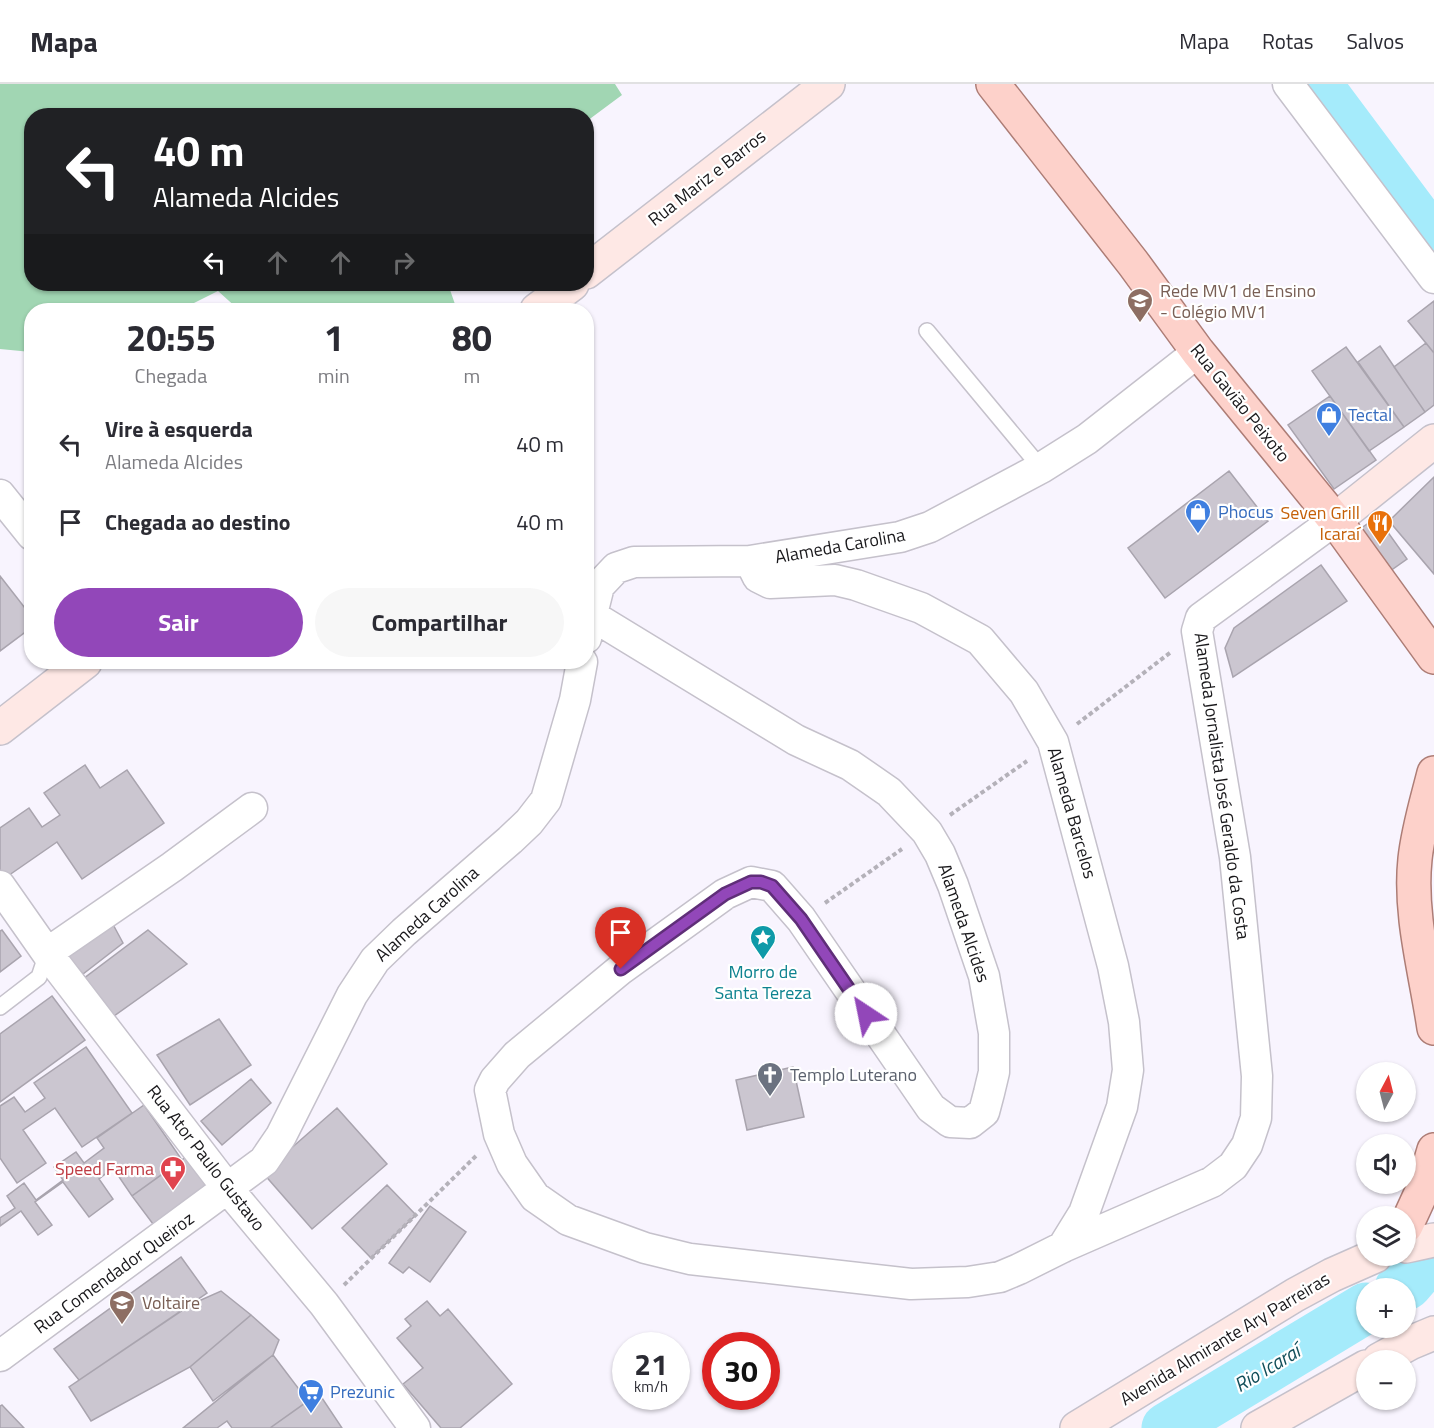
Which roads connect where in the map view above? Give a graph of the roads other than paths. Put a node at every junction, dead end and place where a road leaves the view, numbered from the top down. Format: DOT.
graph roads {
  1 [pos="828,84"];
  2 [pos="993,84"];
  3 [pos="1288,84"];
  4 [pos="594,266"];
  5 [pos="1434,278"];
  6 [pos="563,291"];
  7 [pos="546,303"];
  8 [pos="927,330"];
  9 [pos="1198,352"];
  10 [pos="1434,441"];
  11 [pos="1041,468"];
  12 [pos="0,495"];
  13 [pos="1335,520"];
  14 [pos="24,525"];
  15 [pos="750,561"];
  16 [pos="594,606"];
  17 [pos="594,629"];
  18 [pos="1434,657"];
  19 [pos="76,669"];
  20 [pos="581,669"];
  21 [pos="0,728"];
  22 [pos="1434,773"];
  23 [pos="252,808"];
  24 [pos="0,886"];
  25 [pos="46,953"];
  26 [pos="0,1007"];
  27 [pos="1434,1028"];
  28 [pos="499,1134"];
  29 [pos="1434,1150"];
  30 [pos="228,1189"];
  31 [pos="1419,1238"];
  32 [pos="1063,1247"];
  33 [pos="1356,1264"];
  34 [pos="1434,1333"];
  35 [pos="1397,1350"];
  36 [pos="0,1356"];
  37 [pos="1356,1373"];
  38 [pos="1075,1427"];
  39 [pos="415,1428"];
  40 [pos="1258,1428"];
  1 -- 4 [label="main road, Rua Mariz e Barros"];
  2 -- 9 [label="main road, Rua Gavião Peixoto"];
  3 -- 5 [label="street"];
  6 -- 7 [label="main road"];
  8 -- 11 [label="lane"];
  9 -- 11 [label="street, Alameda Carolina"];
  9 -- 13 [label="main road, Rua Gavião Peixoto"];
  10 -- 13 [label="main road"];
  11 -- 15 [label="street, Alameda Carolina"];
  12 -- 14 [label="street"];
  13 -- 18 [label="main road, Rua Gavião Peixoto"];
  13 -- 32 [label="street, Alameda Jornalista José Geraldo da Costa"];
  15 -- 16 [label="street, Alameda Carolina"];
  15 -- 32 [label="street, Alameda Barcelos"];
  17 -- 28 [label="street, Alameda Alcides"];
  19 -- 21 [label="main road"];
  20 -- 30 [label="street, Alameda Carolina"];
  22 -- 27 [label="main road"];
  23 -- 25 [label="street"];
  24 -- 25 [label="street, Rua Ator Paulo Gustavo"];
  25 -- 26 [label="lane"];
  25 -- 30 [label="street, Rua Ator Paulo Gustavo"];
  28 -- 32 [label="street, Alameda Jornalista José Geraldo da Costa"];
  29 -- 31 [label="main road"];
  30 -- 36 [label="street, Rua Comendador Queiroz"];
  30 -- 39 [label="street, Rua Ator Paulo Gustavo"];
  33 -- 38 [label="main road, Avenida Almirante Ary Parreiras"];
  34 -- 35 [label="main road"];
  37 -- 40 [label="main road"];
}
